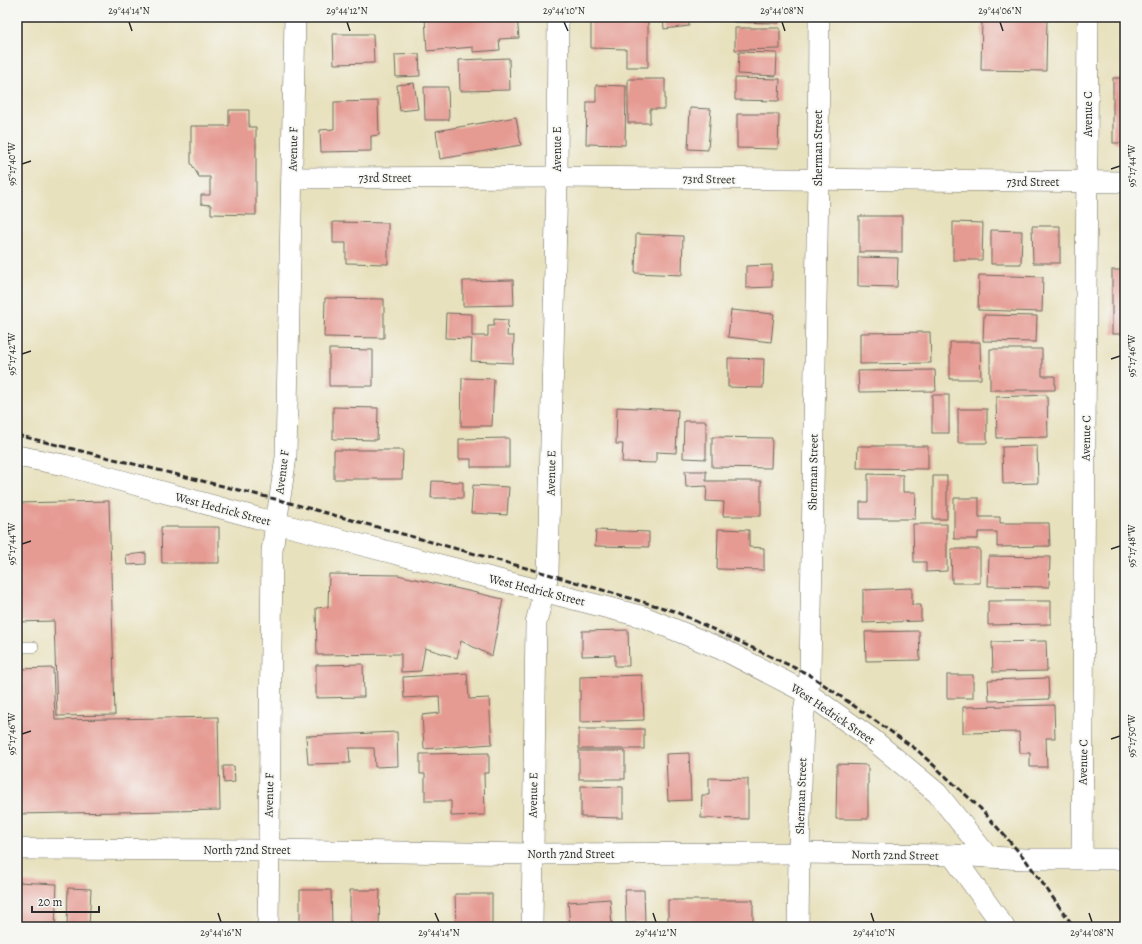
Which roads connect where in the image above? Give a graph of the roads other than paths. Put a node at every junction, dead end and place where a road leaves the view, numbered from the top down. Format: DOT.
graph roads {
  1 [pos="296,17"];
  2 [pos="558,17"];
  3 [pos="819,17"];
  4 [pos="1088,17"];
  5 [pos="557,177"];
  6 [pos="292,178"];
  7 [pos="818,180"];
  8 [pos="1088,182"];
  9 [pos="1125,182"];
  10 [pos="17,456"];
  11 [pos="276,523"];
  12 [pos="544,591"];
  13 [pos="17,647"];
  14 [pos="33,647"];
  15 [pos="807,693"];
  16 [pos="17,849"];
  17 [pos="269,850"];
  18 [pos="799,853"];
  19 [pos="532,854"];
  20 [pos="952,856"];
  21 [pos="988,858"];
  22 [pos="1082,859"];
  23 [pos="1125,859"];
  24 [pos="268,927"];
  25 [pos="532,927"];
  26 [pos="798,927"];
  27 [pos="1004,927"];
  1 -- 6 [label="street, Avenue F"];
  2 -- 5 [label="street, Avenue E"];
  3 -- 7 [label="street, Sherman Street"];
  4 -- 8 [label="street, Avenue C"];
  5 -- 6 [label="street, 73rd Street"];
  5 -- 7 [label="street, 73rd Street"];
  5 -- 12 [label="street, Avenue E"];
  6 -- 11 [label="street, Avenue F"];
  7 -- 8 [label="street, 73rd Street"];
  7 -- 15 [label="street, Sherman Street"];
  8 -- 9 [label="street, 73rd Street"];
  8 -- 22 [label="street, Avenue C"];
  10 -- 11 [label="street, West Hedrick Street"];
  11 -- 12 [label="street, West Hedrick Street"];
  11 -- 17 [label="street, Avenue F"];
  12 -- 15 [label="street, West Hedrick Street"];
  12 -- 19 [label="street, Avenue E"];
  13 -- 14 [label="lane"];
  15 -- 18 [label="street, Sherman Street"];
  15 -- 21 [label="street, West Hedrick Street"];
  16 -- 17 [label="street, North 72nd Street"];
  17 -- 19 [label="street, North 72nd Street"];
  17 -- 24 [label="street, Avenue F"];
  18 -- 19 [label="street, North 72nd Street"];
  18 -- 20 [label="street, North 72nd Street"];
  18 -- 26 [label="street, Sherman Street"];
  19 -- 25 [label="street, Avenue E"];
  20 -- 21 [label="street, North 72nd Street"];
  20 -- 27 [label="street"];
  21 -- 22 [label="street, North 72nd Street"];
  22 -- 23 [label="street, North 72nd Street"];
}
